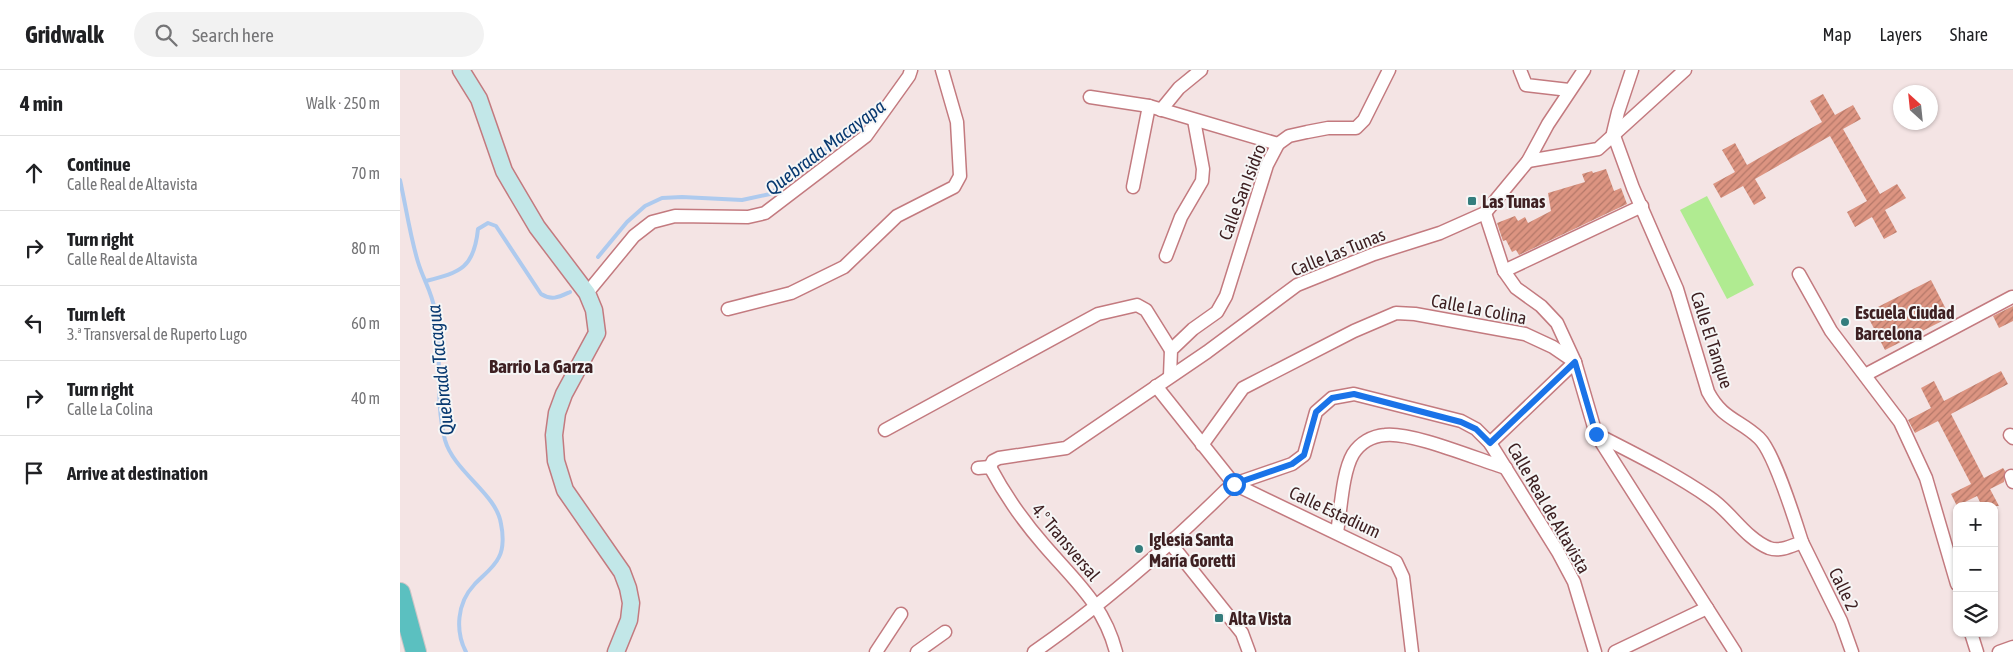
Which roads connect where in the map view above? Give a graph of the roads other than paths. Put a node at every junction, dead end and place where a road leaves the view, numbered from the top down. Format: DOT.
graph roads {
  1 [pos="462,70"];
  2 [pos="911,70"];
  3 [pos="942,70"];
  4 [pos="1200,70"];
  5 [pos="1389,70"];
  6 [pos="1520,70"];
  7 [pos="1584,70"];
  8 [pos="1632,70"];
  9 [pos="1685,70"];
  10 [pos="1569,90"];
  11 [pos="1090,97"];
  12 [pos="1149,106"];
  13 [pos="1161,110"];
  14 [pos="1194,120"];
  15 [pos="1613,133"];
  16 [pos="1278,144"];
  17 [pos="1528,161"];
  18 [pos="1133,187"];
  19 [pos="1642,206"];
  20 [pos="1485,214"];
  21 [pos="1166,256"];
  22 [pos="1504,272"];
  23 [pos="1799,274"];
  24 [pos="588,293"];
  25 [pos="2012,297"];
  26 [pos="728,309"];
  27 [pos="1171,350"];
  28 [pos="1575,362"];
  29 [pos="1865,375"];
  30 [pos="1170,376"];
  31 [pos="1156,386"];
  32 [pos="885,430"];
  33 [pos="1596,434"];
  34 [pos="1490,443"];
  35 [pos="1202,445"];
  36 [pos="984,468"];
  37 [pos="1506,468"];
  38 [pos="1234,484"];
  39 [pos="1337,532"];
  40 [pos="1802,542"];
  41 [pos="1171,544"];
  42 [pos="1953,570"];
  43 [pos="400,593"];
  44 [pos="1098,606"];
  45 [pos="1707,608"];
  46 [pos="900,614"];
  47 [pos="945,632"];
  48 [pos="1972,637"];
  49 [pos="2013,648"];
  50 [pos="416,652"];
  51 [pos="616,652"];
  52 [pos="876,652"];
  53 [pos="916,652"];
  54 [pos="1034,652"];
  55 [pos="1116,652"];
  56 [pos="1249,652"];
  57 [pos="1412,652"];
  58 [pos="1595,652"];
  59 [pos="1615,652"];
  60 [pos="1735,652"];
  61 [pos="1852,652"];
  62 [pos="1977,652"];
  63 [pos="1999,652"];
  1 -- 24 [label="main road"];
  2 -- 24 [label="street"];
  3 -- 26 [label="street"];
  4 -- 13 [label="street"];
  5 -- 16 [label="street, Calle San Isidro"];
  6 -- 10 [label="street"];
  7 -- 10 [label="street, Calle Las Tunas"];
  8 -- 15 [label="street"];
  9 -- 15 [label="street"];
  10 -- 17 [label="street, Calle Las Tunas"];
  11 -- 12 [label="street"];
  12 -- 13 [label="street"];
  12 -- 18 [label="street"];
  13 -- 14 [label="street"];
  14 -- 16 [label="street"];
  14 -- 21 [label="street"];
  15 -- 17 [label="street"];
  15 -- 19 [label="street, Calle El Tanque"];
  16 -- 27 [label="street, Calle San Isidro"];
  17 -- 20 [label="street, Calle Las Tunas"];
  19 -- 22 [label="street"];
  19 -- 40 [label="street, Calle El Tanque"];
  20 -- 22 [label="street"];
  20 -- 30 [label="street, Calle Las Tunas"];
  22 -- 28 [label="street"];
  23 -- 29 [label="street"];
  24 -- 51 [label="main road"];
  25 -- 29 [label="street"];
  27 -- 30 [label="street"];
  27 -- 32 [label="street"];
  28 -- 33 [label="street"];
  28 -- 34 [label="street"];
  28 -- 35 [label="street, Calle La Colina"];
  29 -- 42 [label="street"];
  30 -- 31 [label="street, Calle Las Tunas"];
  31 -- 35 [label="street, Calle Estadium"];
  31 -- 36 [label="street, Calle Las Tunas"];
  33 -- 40 [label="street"];
  33 -- 45 [label="street"];
  34 -- 37 [label="street, Calle Real de Altavista"];
  34 -- 38 [label="street, Calle Real de Altavista"];
  35 -- 38 [label="street, Calle Estadium"];
  36 -- 44 [label="street, 4.° Transversal"];
  37 -- 39 [label="street"];
  37 -- 58 [label="street, Calle Real de Altavista"];
  38 -- 39 [label="street, Calle Estadium"];
  38 -- 41 [label="street, Calle Real de Altavista"];
  39 -- 57 [label="street, Calle Estadium"];
  40 -- 61 [label="street, Calle 2"];
  41 -- 44 [label="street, Calle Real de Altavista"];
  41 -- 56 [label="street"];
  43 -- 50 [label="highway"];
  44 -- 54 [label="street, Calle Real de Altavista"];
  44 -- 55 [label="street, 4.° Transversal"];
  45 -- 59 [label="street"];
  45 -- 60 [label="street"];
  46 -- 52 [label="street"];
  47 -- 53 [label="street"];
  48 -- 62 [label="street"];
  49 -- 63 [label="street"];
}
